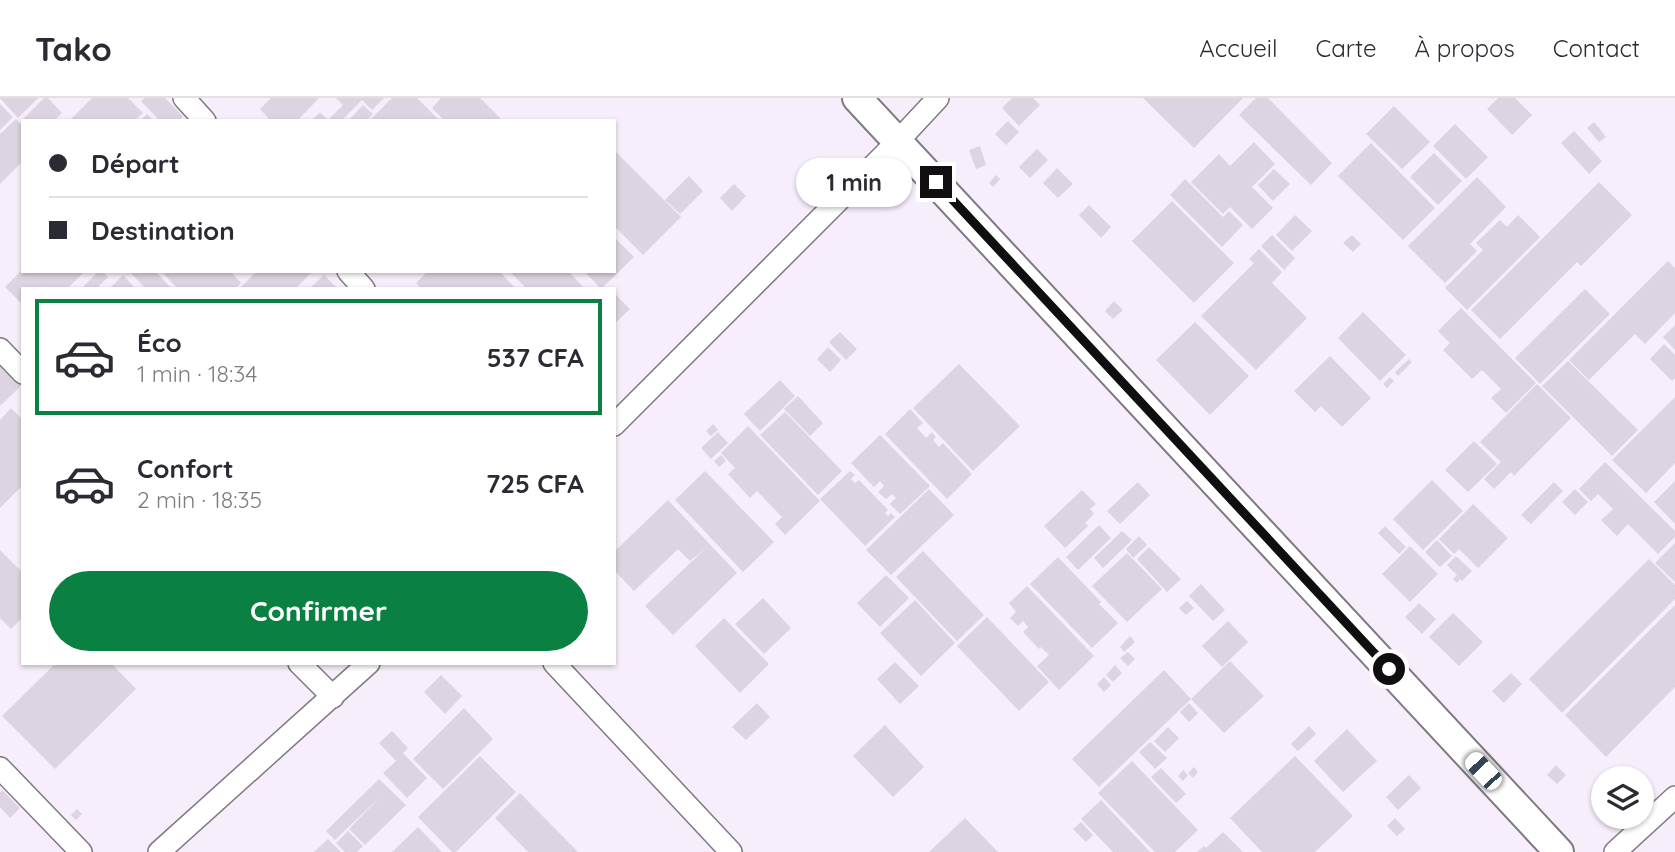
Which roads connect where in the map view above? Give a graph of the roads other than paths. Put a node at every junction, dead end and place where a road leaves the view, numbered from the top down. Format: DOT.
graph roads {
  1 [pos="184,98"];
  2 [pos="856,98"];
  3 [pos="938,98"];
  4 [pos="203,119"];
  5 [pos="898,141"];
  6 [pos="350,273"];
  7 [pos="363,287"];
  8 [pos="0,349"];
  9 [pos="21,371"];
  10 [pos="616,423"];
  11 [pos="301,665"];
  12 [pos="367,665"];
  13 [pos="556,665"];
  14 [pos="332,697"];
  15 [pos="0,768"];
  16 [pos="1675,797"];
  17 [pos="81,852"];
  18 [pos="159,852"];
  19 [pos="732,852"];
  20 [pos="1559,852"];
  21 [pos="1615,852"];
  1 -- 4 [label="street"];
  2 -- 5 [label="street"];
  3 -- 5 [label="street"];
  5 -- 10 [label="street"];
  5 -- 20 [label="street"];
  6 -- 7 [label="street"];
  8 -- 9 [label="street"];
  11 -- 14 [label="street"];
  12 -- 14 [label="street"];
  13 -- 19 [label="street"];
  14 -- 18 [label="street"];
  15 -- 17 [label="street"];
  16 -- 21 [label="street"];
}
